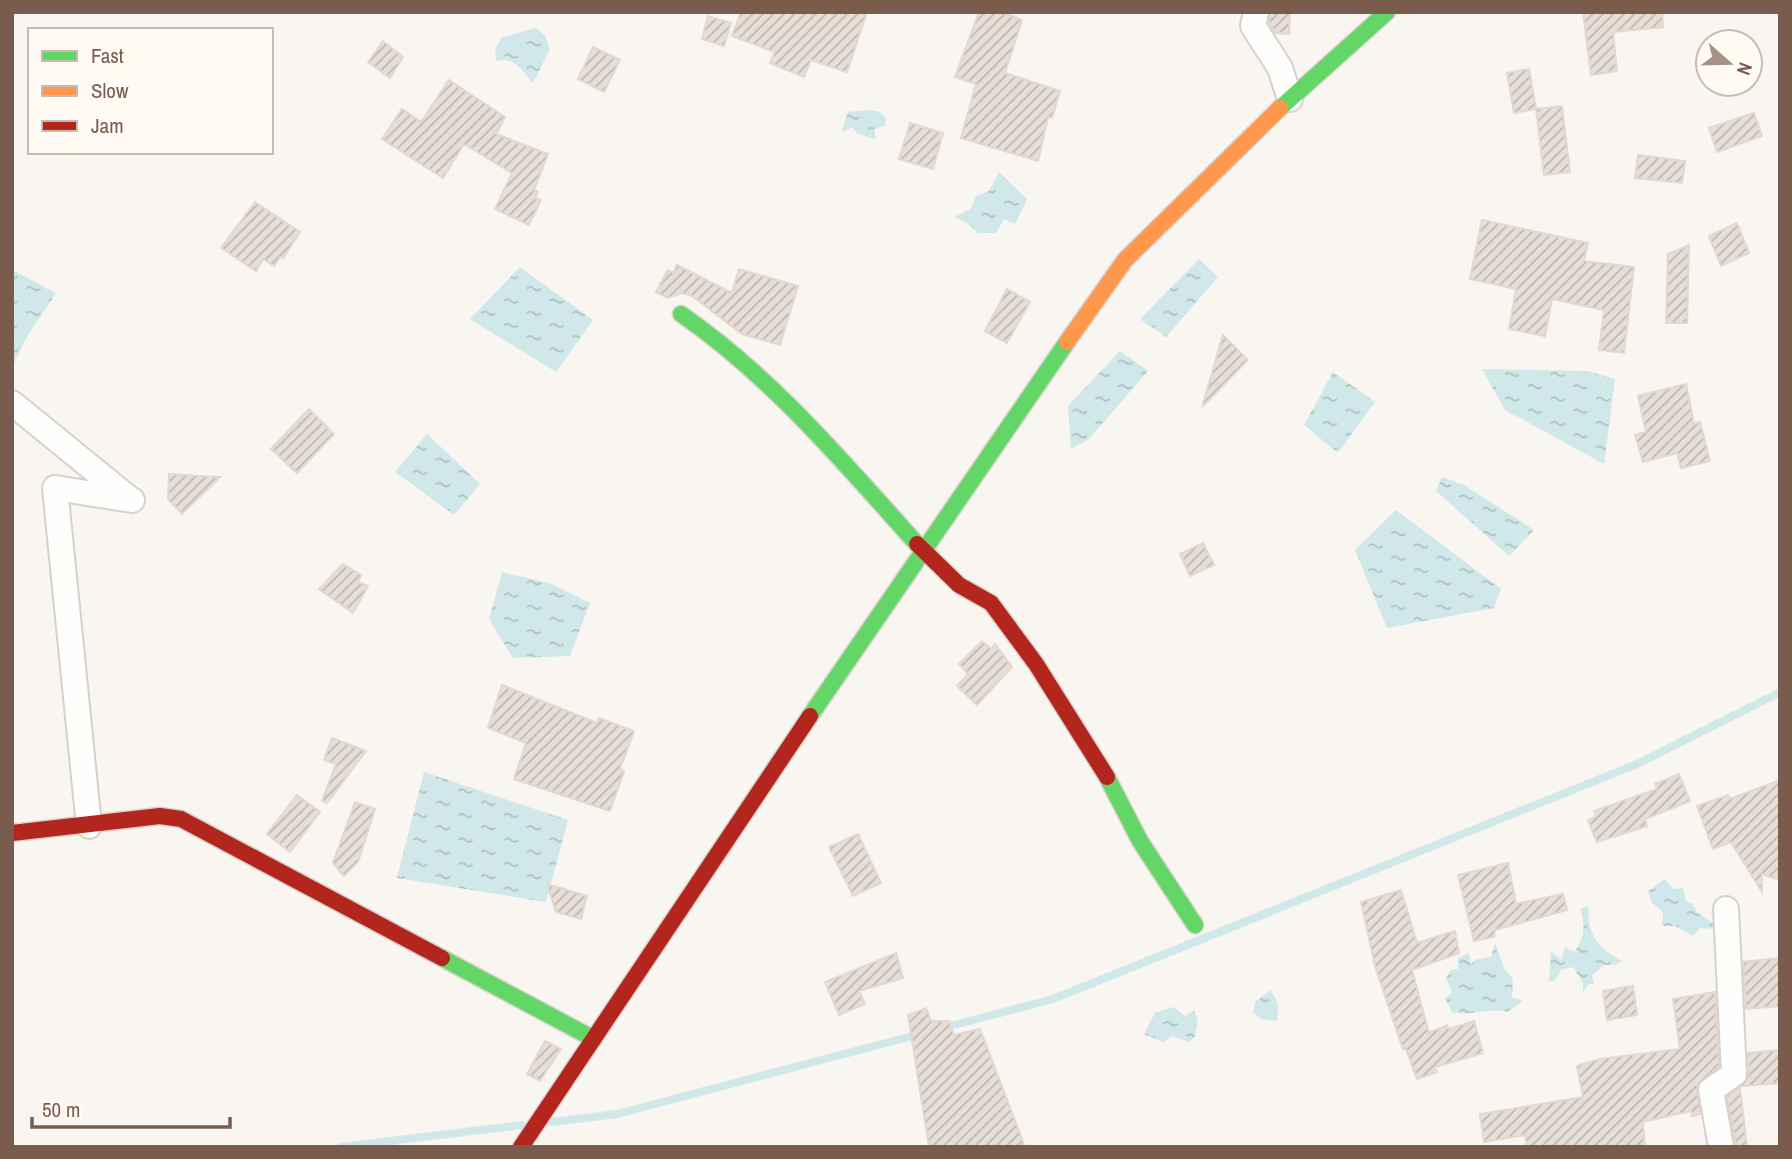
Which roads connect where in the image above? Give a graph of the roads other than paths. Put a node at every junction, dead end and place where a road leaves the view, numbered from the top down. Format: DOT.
graph roads {
  1 [pos="1256,12"];
  2 [pos="1387,12"];
  3 [pos="1290,99"];
  4 [pos="681,314"];
  5 [pos="12,403"];
  6 [pos="924,552"];
  7 [pos="89,826"];
  8 [pos="12,834"];
  9 [pos="1726,909"];
  10 [pos="1195,925"];
  11 [pos="594,1039"];
  12 [pos="522,1147"];
  13 [pos="1721,1147"];
  1 -- 3 [label="street"];
  2 -- 3 [label="street"];
  3 -- 6 [label="street"];
  4 -- 6 [label="street"];
  5 -- 7 [label="street"];
  6 -- 10 [label="street"];
  6 -- 11 [label="street"];
  7 -- 8 [label="street"];
  7 -- 11 [label="street"];
  9 -- 13 [label="street"];
  11 -- 12 [label="street"];
}
